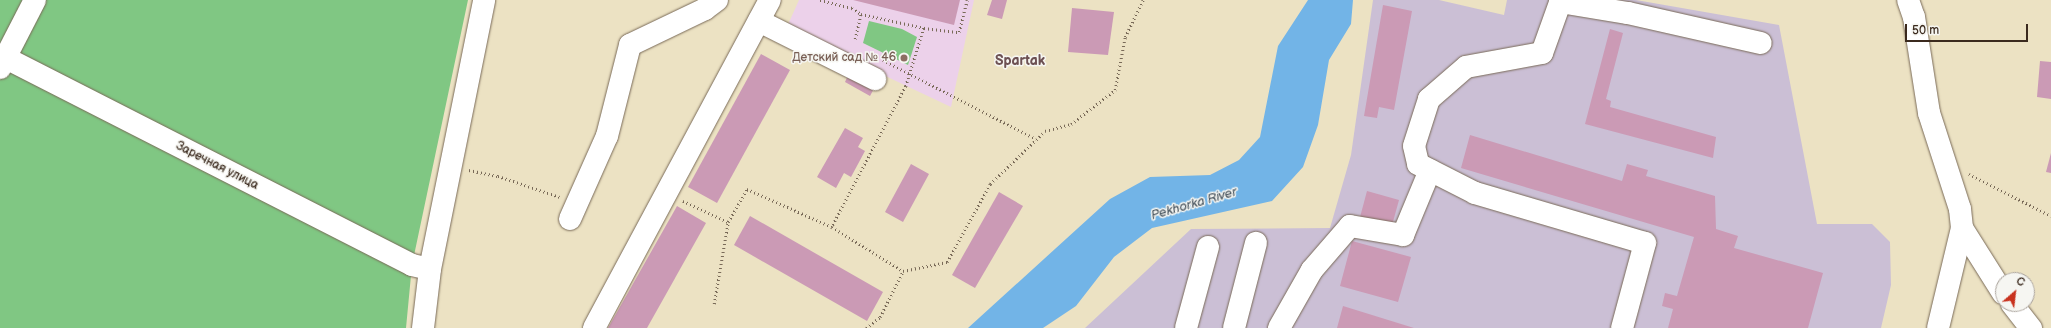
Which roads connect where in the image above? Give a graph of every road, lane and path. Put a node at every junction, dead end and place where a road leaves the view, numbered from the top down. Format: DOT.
graph roads {
  1 [pos="35,0"];
  2 [pos="484,0"];
  3 [pos="716,0"];
  4 [pos="770,0"];
  5 [pos="820,0"];
  6 [pos="967,0"];
  7 [pos="1143,0"];
  8 [pos="1908,0"];
  9 [pos="1561,1"];
  10 [pos="861,14"];
  11 [pos="759,21"];
  12 [pos="924,28"];
  13 [pos="855,39"];
  14 [pos="1761,43"];
  15 [pos="877,57"];
  16 [pos="2,60"];
  17 [pos="912,74"];
  18 [pos="875,79"];
  19 [pos="1036,139"];
  20 [pos="1945,162"];
  21 [pos="451,167"];
  22 [pos="1430,170"];
  23 [pos="666,193"];
  24 [pos="574,211"];
  25 [pos="2051,216"];
  26 [pos="728,222"];
  27 [pos="832,227"];
  28 [pos="1962,228"];
  29 [pos="1256,243"];
  30 [pos="1208,247"];
  31 [pos="430,269"];
  32 [pos="903,271"];
  33 [pos="1995,280"];
  34 [pos="714,304"];
  35 [pos="2018,312"];
  36 [pos="423,328"];
  37 [pos="594,328"];
  38 [pos="866,328"];
  39 [pos="1186,328"];
  40 [pos="1234,328"];
  41 [pos="1279,328"];
  42 [pos="1622,328"];
  43 [pos="1938,328"];
  44 [pos="2031,328"];
  1 -- 16 [label="street"];
  2 -- 21 [label="street"];
  3 -- 24 [label="street"];
  4 -- 11 [label="street"];
  5 -- 10 [label="path"];
  6 -- 12 [label="path"];
  7 -- 19 [label="path"];
  8 -- 20 [label="street"];
  9 -- 14 [label="street"];
  9 -- 22 [label="street"];
  10 -- 12 [label="path"];
  10 -- 13 [label="path"];
  11 -- 18 [label="street"];
  11 -- 23 [label="street"];
  12 -- 17 [label="path"];
  15 -- 17 [label="path"];
  16 -- 31 [label="street, Заречная улица"];
  17 -- 19 [label="path"];
  17 -- 27 [label="path"];
  19 -- 32 [label="path"];
  20 -- 25 [label="path"];
  20 -- 28 [label="street"];
  21 -- 24 [label="path"];
  21 -- 31 [label="street"];
  22 -- 41 [label="street"];
  22 -- 42 [label="street"];
  23 -- 26 [label="path"];
  23 -- 37 [label="street"];
  26 -- 27 [label="path"];
  26 -- 34 [label="path"];
  27 -- 32 [label="path"];
  28 -- 33 [label="street"];
  28 -- 43 [label="street"];
  29 -- 40 [label="street"];
  30 -- 39 [label="street"];
  31 -- 36 [label="street"];
  32 -- 38 [label="path"];
  35 -- 44 [label="street"];
}
